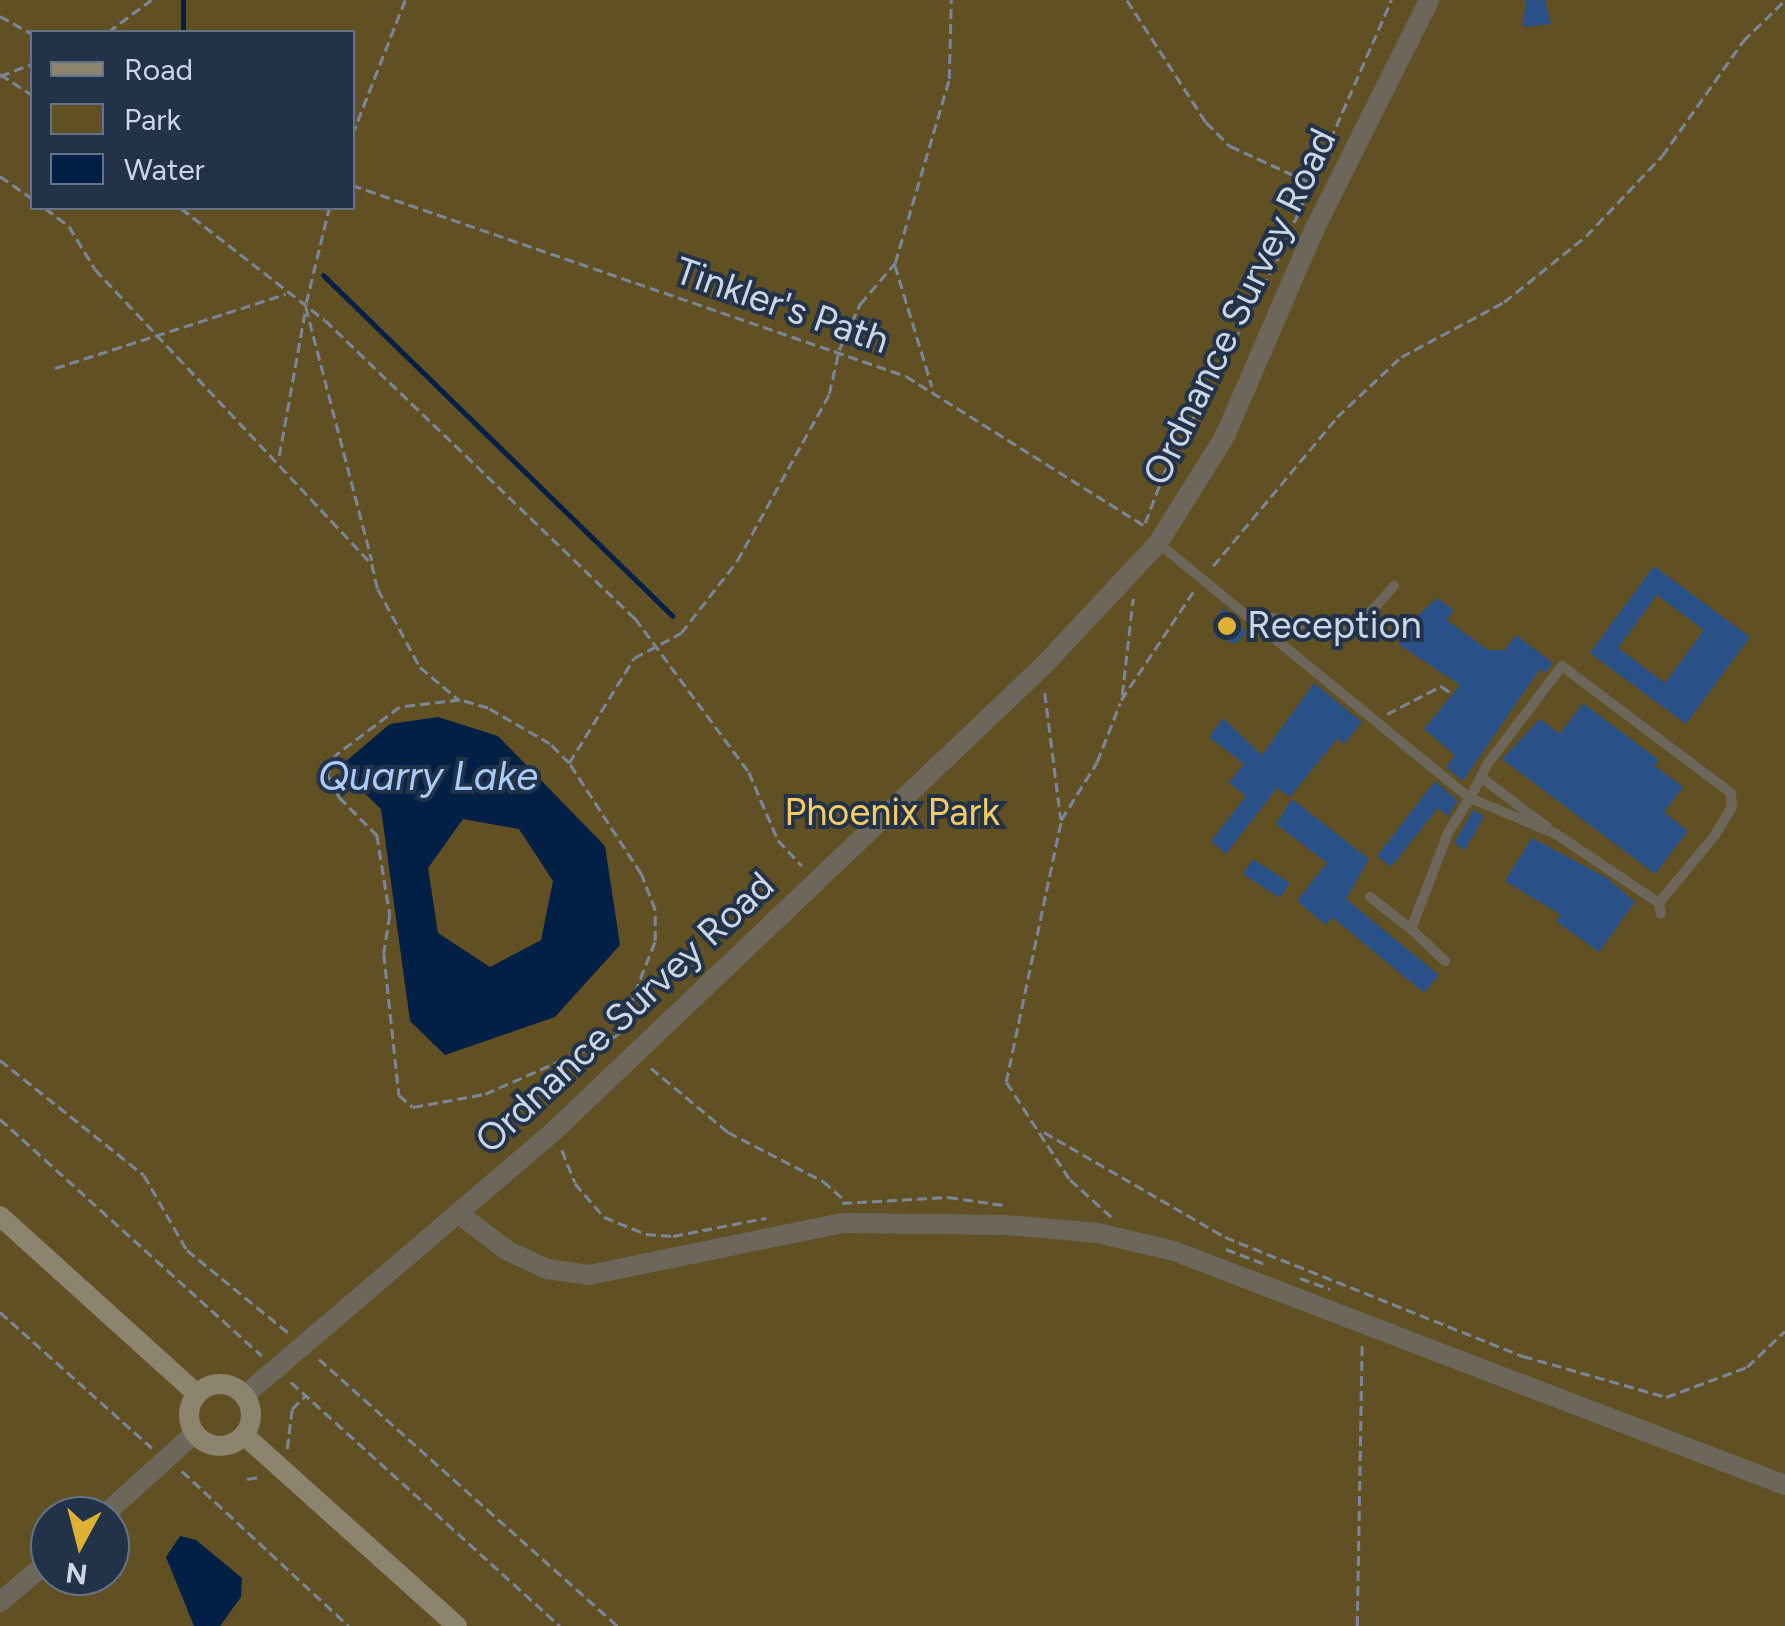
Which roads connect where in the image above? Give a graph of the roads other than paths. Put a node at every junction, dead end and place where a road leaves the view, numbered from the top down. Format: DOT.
graph roads {
  1 [pos="1429,0"];
  2 [pos="1158,543"];
  3 [pos="1394,586"];
  4 [pos="1247,613"];
  5 [pos="1482,778"];
  6 [pos="1470,798"];
  7 [pos="1556,834"];
  8 [pos="1370,898"];
  9 [pos="1411,930"];
  10 [pos="1445,962"];
  11 [pos="459,1214"];
  12 [pos="0,1216"];
  13 [pos="197,1394"];
  14 [pos="244,1395"];
  15 [pos="195,1434"];
  16 [pos="244,1435"];
  17 [pos="1785,1485"];
  18 [pos="126,1496"];
  19 [pos="30,1577"];
  20 [pos="0,1602"];
  21 [pos="456,1626"];
  1 -- 2 [label="street, Ordnance Survey Road"];
  2 -- 4 [label="lane"];
  2 -- 11 [label="street, Ordnance Survey Road"];
  3 -- 4 [label="lane"];
  4 -- 6 [label="lane"];
  5 -- 6 [label="lane"];
  5 -- 7 [label="lane"];
  5 -- 7 [label="lane"];
  6 -- 7 [label="lane"];
  6 -- 9 [label="lane"];
  8 -- 9 [label="lane"];
  9 -- 10 [label="lane"];
  11 -- 14 [label="street, Ordnance Survey Road"];
  11 -- 17 [label="street"];
  12 -- 13 [label="street"];
  13 -- 14 [label="street"];
  13 -- 15 [label="street"];
  14 -- 16 [label="street"];
  15 -- 16 [label="street"];
  15 -- 18 [label="street"];
  16 -- 21 [label="street"];
  19 -- 20 [label="street"];
}
